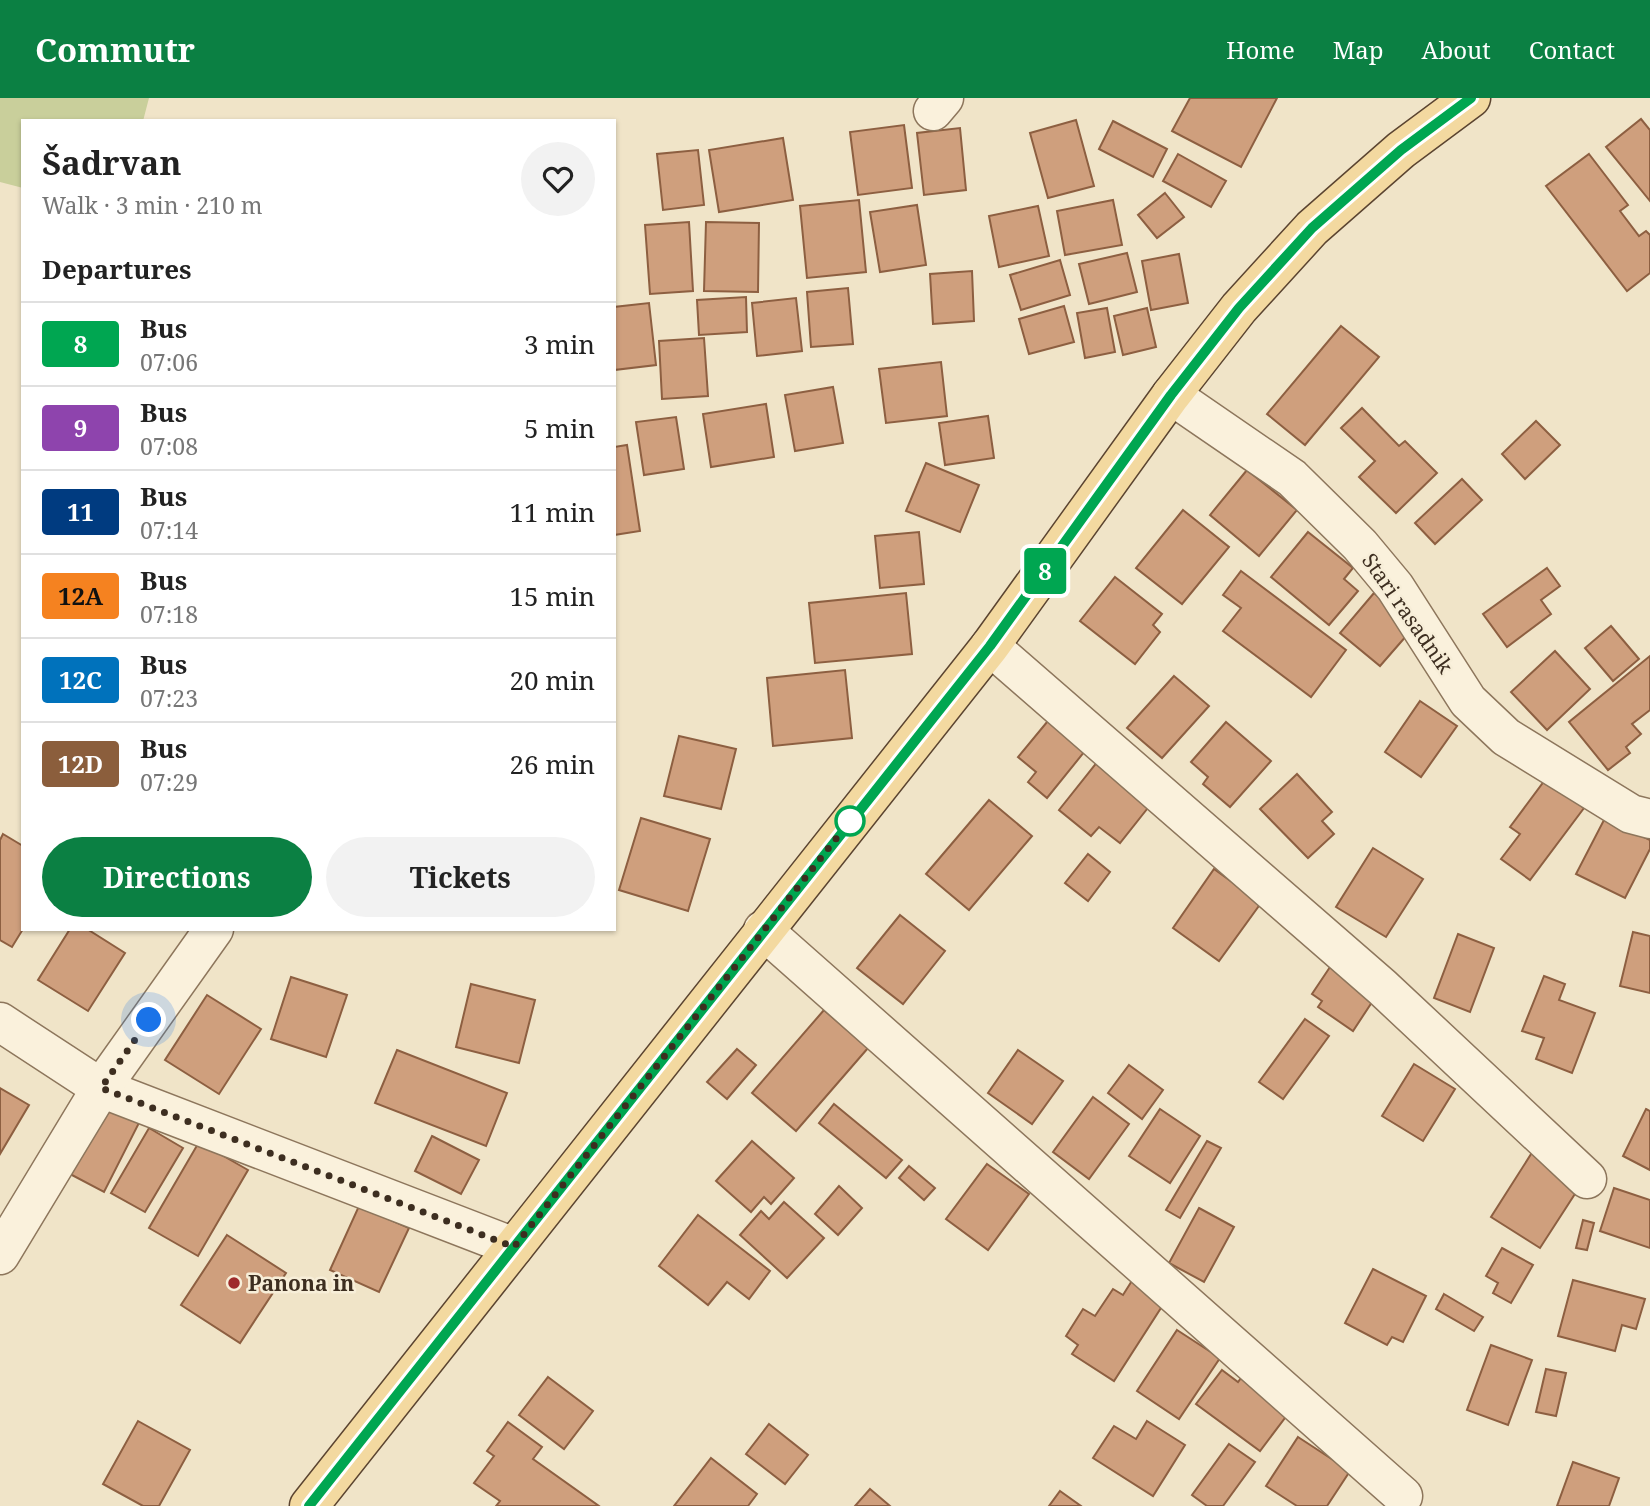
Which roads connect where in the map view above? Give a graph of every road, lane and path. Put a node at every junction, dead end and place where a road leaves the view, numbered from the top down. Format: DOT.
graph roads {
  1 [pos="1471,98"];
  2 [pos="1171,395"];
  3 [pos="990,646"];
  4 [pos="1650,820"];
  5 [pos="763,930"];
  6 [pos="213,931"];
  7 [pos="0,1022"];
  8 [pos="101,1088"];
  9 [pos="1587,1179"];
  10 [pos="514,1247"];
  11 [pos="0,1255"];
  12 [pos="1403,1496"];
  13 [pos="309,1506"];
  1 -- 2 [label="main road"];
  2 -- 3 [label="main road"];
  2 -- 4 [label="street, Stari rasadnik"];
  3 -- 5 [label="main road"];
  3 -- 9 [label="street"];
  5 -- 10 [label="main road"];
  5 -- 12 [label="street"];
  6 -- 8 [label="street"];
  7 -- 8 [label="street"];
  8 -- 10 [label="street"];
  8 -- 11 [label="street"];
  10 -- 13 [label="main road"];
}
